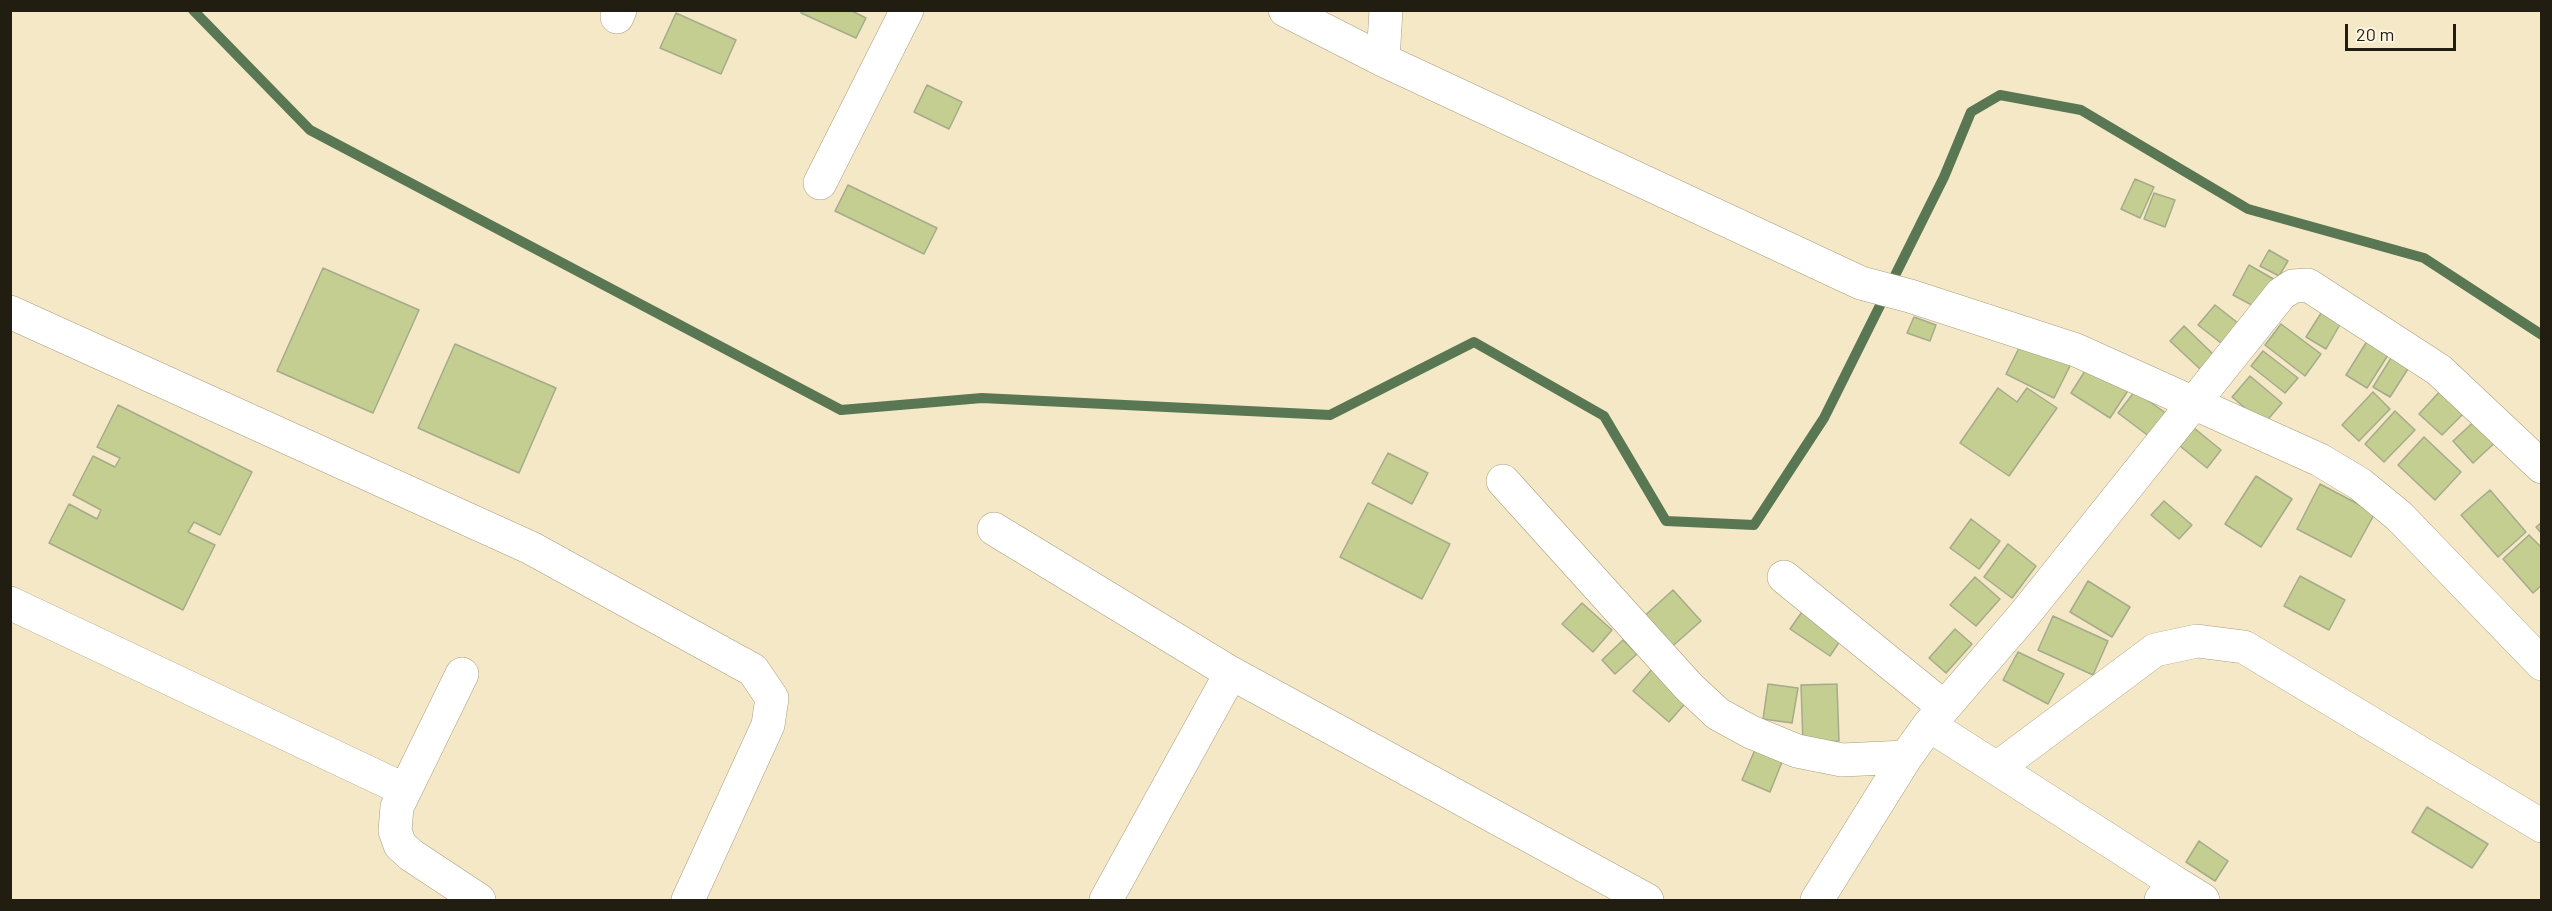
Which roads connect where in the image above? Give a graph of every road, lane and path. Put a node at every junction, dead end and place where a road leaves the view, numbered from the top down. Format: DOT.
graph roads {
  1 [pos="907,10"];
  2 [pos="1285,10"];
  3 [pos="1386,10"];
  4 [pos="1383,60"];
  5 [pos="820,183"];
  6 [pos="10,312"];
  7 [pos="2195,404"];
  8 [pos="2541,467"];
  9 [pos="1503,481"];
  10 [pos="994,529"];
  11 [pos="1784,577"];
  12 [pos="10,603"];
  13 [pos="2541,664"];
  14 [pos="1231,672"];
  15 [pos="462,674"];
  16 [pos="1936,716"];
  17 [pos="1906,758"];
  18 [pos="1997,768"];
  19 [pos="405,790"];
  20 [pos="2541,826"];
  21 [pos="2167,891"];
  22 [pos="479,900"];
  23 [pos="688,900"];
  24 [pos="1106,900"];
  25 [pos="1647,900"];
  26 [pos="1817,900"];
  27 [pos="2203,900"];
  1 -- 5 [label="street"];
  2 -- 4 [label="street"];
  3 -- 4 [label="street"];
  4 -- 7 [label="street"];
  6 -- 23 [label="street"];
  7 -- 8 [label="street"];
  7 -- 13 [label="street"];
  7 -- 16 [label="street"];
  9 -- 17 [label="street"];
  10 -- 14 [label="street"];
  11 -- 16 [label="street"];
  12 -- 19 [label="street"];
  14 -- 24 [label="street"];
  14 -- 25 [label="street"];
  15 -- 19 [label="street"];
  16 -- 17 [label="street"];
  16 -- 18 [label="street"];
  17 -- 26 [label="street"];
  18 -- 20 [label="street"];
  18 -- 21 [label="street"];
  19 -- 22 [label="street"];
  21 -- 27 [label="street"];
}
